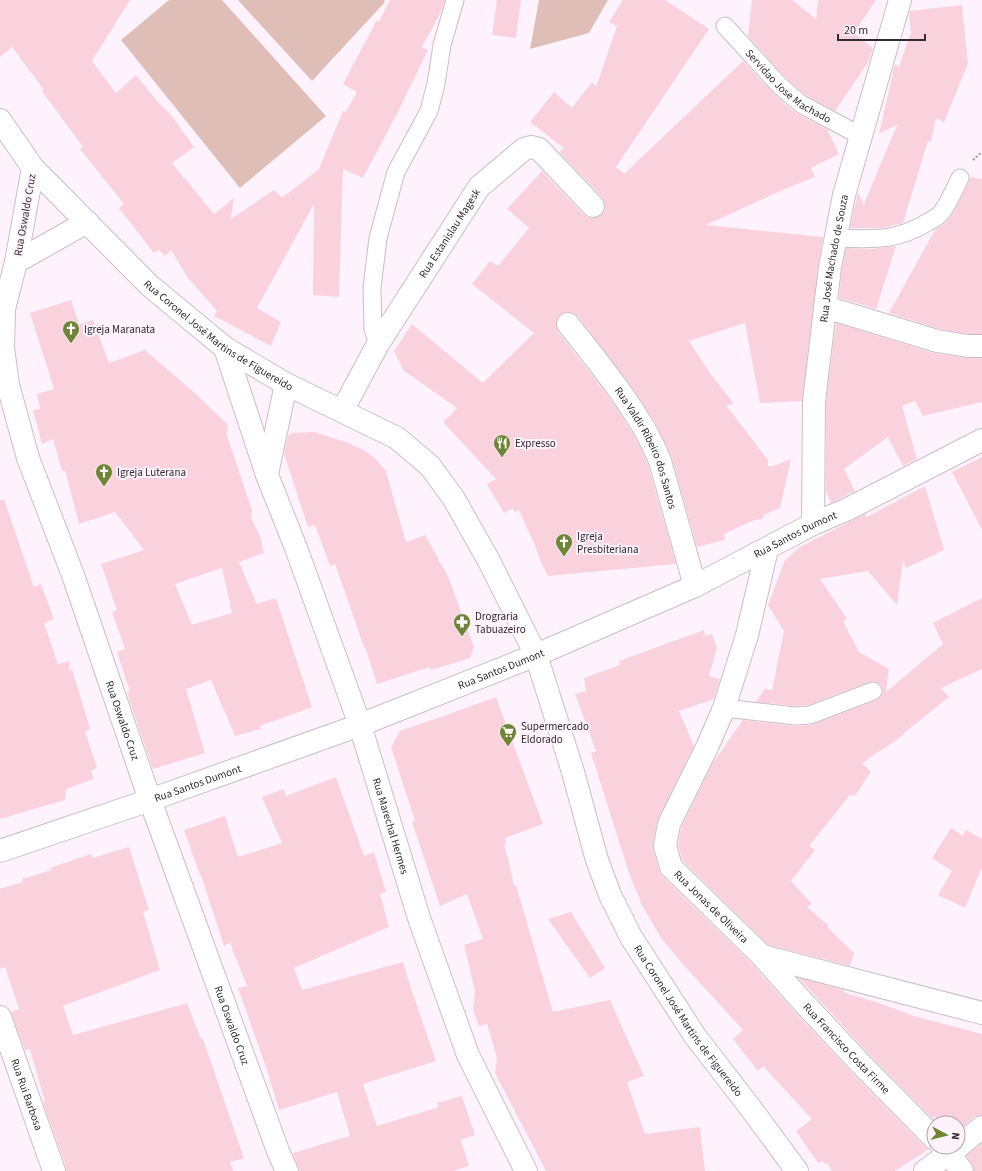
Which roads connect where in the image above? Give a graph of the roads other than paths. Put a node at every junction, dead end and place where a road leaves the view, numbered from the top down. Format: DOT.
graph roads {
  1 [pos="455,0"];
  2 [pos="900,0"];
  3 [pos="725,26"];
  4 [pos="0,120"];
  5 [pos="861,136"];
  6 [pos="33,168"];
  7 [pos="960,178"];
  8 [pos="593,206"];
  9 [pos="87,222"];
  10 [pos="835,238"];
  11 [pos="16,262"];
  12 [pos="825,307"];
  13 [pos="568,324"];
  14 [pos="378,344"];
  15 [pos="982,346"];
  16 [pos="225,348"];
  17 [pos="286,384"];
  18 [pos="342,411"];
  19 [pos="982,440"];
  20 [pos="266,475"];
  21 [pos="813,524"];
  22 [pos="768,549"];
  23 [pos="695,586"];
  24 [pos="536,655"];
  25 [pos="873,691"];
  26 [pos="724,708"];
  27 [pos="360,725"];
  28 [pos="150,800"];
  29 [pos="0,851"];
  30 [pos="762,956"];
  31 [pos="982,1013"];
  32 [pos="0,1017"];
  33 [pos="982,1127"];
  34 [pos="926,1130"];
  35 [pos="966,1142"];
  36 [pos="951,1155"];
  37 [pos="54,1171"];
  38 [pos="287,1171"];
  39 [pos="526,1171"];
  40 [pos="797,1171"];
  41 [pos="925,1171"];
  1 -- 14 [label="lane"];
  2 -- 5 [label="street, Rua José Machado de Souza"];
  3 -- 5 [label="lane, Servidao Jose Machado"];
  4 -- 6 [label="street, Rua Coronel José Martins de Figuereido"];
  5 -- 10 [label="street, Rua José Machado de Souza"];
  6 -- 9 [label="street, Rua Coronel José Martins de Figuereido"];
  6 -- 11 [label="street, Rua Oswaldo Cruz"];
  7 -- 10 [label="lane"];
  8 -- 14 [label="street, Rua Estanislau Magesk"];
  9 -- 11 [label="street, Rua Oswaldo Cruz"];
  9 -- 16 [label="street, Rua Coronel José Martins de Figuereido"];
  10 -- 12 [label="street, Rua José Machado de Souza"];
  11 -- 28 [label="street, Rua Oswaldo Cruz"];
  12 -- 15 [label="street"];
  12 -- 21 [label="street, Rua José Machado de Souza"];
  13 -- 23 [label="street, Rua Valdir Ribeiro dos Santos"];
  14 -- 18 [label="street, Rua Estanislau Magesk"];
  16 -- 17 [label="street, Rua Coronel José Martins de Figuereido"];
  16 -- 20 [label="street, Rua Marechal Hermes"];
  17 -- 18 [label="street, Rua Coronel José Martins de Figuereido"];
  17 -- 20 [label="street"];
  18 -- 24 [label="street, Rua Coronel José Martins de Figuereido"];
  19 -- 21 [label="street, Rua Santos Dumont"];
  20 -- 27 [label="street, Rua Marechal Hermes"];
  21 -- 22 [label="street, Rua Santos Dumont"];
  22 -- 23 [label="street, Rua Santos Dumont"];
  22 -- 26 [label="street, Rua Jonas de Oliveira"];
  23 -- 24 [label="street, Rua Santos Dumont"];
  24 -- 27 [label="street, Rua Santos Dumont"];
  24 -- 40 [label="street, Rua Coronel José Martins de Figuereido"];
  25 -- 26 [label="lane"];
  26 -- 30 [label="street, Rua Jonas de Oliveira"];
  27 -- 28 [label="street, Rua Santos Dumont"];
  27 -- 39 [label="street, Rua Marechal Hermes"];
  28 -- 29 [label="street, Rua Santos Dumont"];
  28 -- 38 [label="street, Rua Oswaldo Cruz"];
  30 -- 31 [label="street, Rua Jonas de Oliveira"];
  30 -- 34 [label="street, Rua Francisco Costa Firme"];
  32 -- 37 [label="street, Rua Rui Barbosa"];
  33 -- 35 [label="street"];
  36 -- 41 [label="street"];
}
